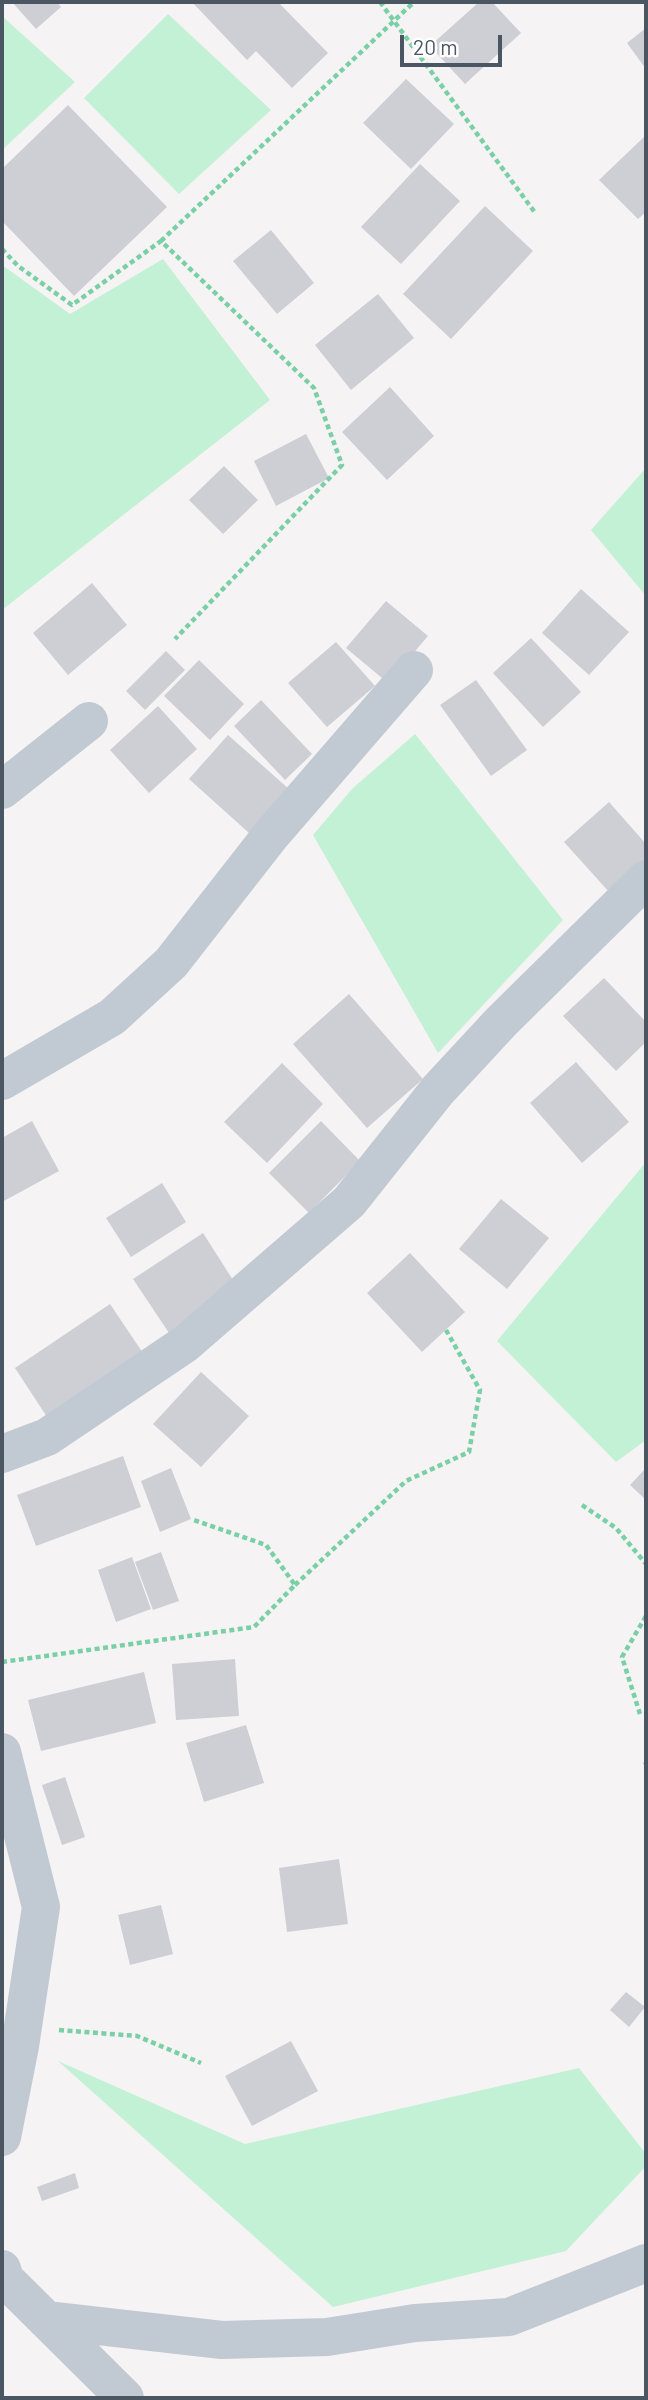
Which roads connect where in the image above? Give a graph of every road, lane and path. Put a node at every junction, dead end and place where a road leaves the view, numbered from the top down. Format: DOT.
graph roads {
  1 [pos="380,2"];
  2 [pos="414,2"];
  3 [pos="394,20"];
  4 [pos="536,214"];
  5 [pos="161,241"];
  6 [pos="2,248"];
  7 [pos="175,639"];
  8 [pos="414,670"];
  9 [pos="89,721"];
  10 [pos="2,790"];
  11 [pos="646,879"];
  12 [pos="2,1081"];
  13 [pos="446,1330"];
  14 [pos="2,1454"];
  15 [pos="582,1505"];
  16 [pos="191,1519"];
  17 [pos="646,1564"];
  18 [pos="295,1585"];
  19 [pos="646,1616"];
  20 [pos="2,1662"];
  21 [pos="640,1714"];
  22 [pos="2,1752"];
  23 [pos="23,2027"];
  24 [pos="201,2063"];
  25 [pos="2,2137"];
  26 [pos="646,2263"];
  27 [pos="2,2269"];
  28 [pos="46,2320"];
  29 [pos="125,2398"];
  1 -- 3 [label="path"];
  2 -- 3 [label="path"];
  3 -- 4 [label="path"];
  3 -- 5 [label="path"];
  5 -- 6 [label="path"];
  5 -- 7 [label="path"];
  8 -- 12 [label="street"];
  9 -- 10 [label="street"];
  11 -- 14 [label="street"];
  13 -- 18 [label="path"];
  15 -- 17 [label="path"];
  16 -- 18 [label="path"];
  18 -- 20 [label="path"];
  19 -- 21 [label="path"];
  22 -- 23 [label="street"];
  23 -- 24 [label="path"];
  23 -- 25 [label="street"];
  26 -- 28 [label="street"];
  27 -- 28 [label="street"];
  28 -- 29 [label="street"];
}
